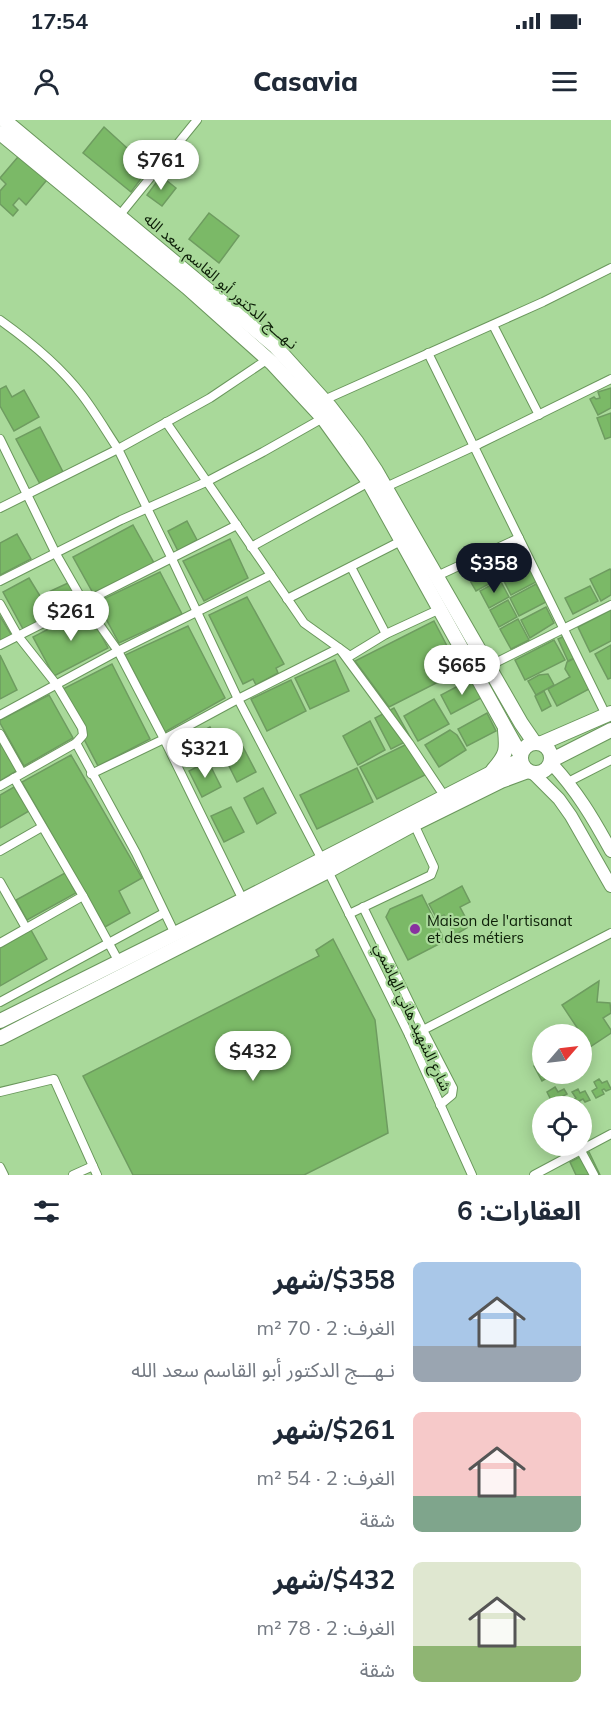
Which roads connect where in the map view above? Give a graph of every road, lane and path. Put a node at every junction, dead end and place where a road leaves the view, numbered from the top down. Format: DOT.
graph roads {
  1 [pos="4,120"];
  2 [pos="197,120"];
  3 [pos="0,133"];
  4 [pos="119,216"];
  5 [pos="172,267"];
  6 [pos="611,268"];
  7 [pos="0,320"];
  8 [pos="493,325"];
  9 [pos="428,353"];
  10 [pos="268,359"];
  11 [pos="611,379"];
  12 [pos="324,400"];
  13 [pos="539,415"];
  14 [pos="323,418"];
  15 [pos="166,422"];
  16 [pos="0,439"];
  17 [pos="474,447"];
  18 [pos="118,449"];
  19 [pos="206,482"];
  20 [pos="369,482"];
  21 [pos="386,488"];
  22 [pos="28,495"];
  23 [pos="0,508"];
  24 [pos="147,509"];
  25 [pos="237,525"];
  26 [pos="519,538"];
  27 [pos="403,540"];
  28 [pos="251,547"];
  29 [pos="56,554"];
  30 [pos="172,559"];
  31 [pos="351,567"];
  32 [pos="271,575"];
  33 [pos="437,576"];
  34 [pos="0,580"];
  35 [pos="287,598"];
  36 [pos="84,603"];
  37 [pos="0,604"];
  38 [pos="611,605"];
  39 [pos="440,609"];
  40 [pos="197,612"];
  41 [pos="563,628"];
  42 [pos="386,634"];
  43 [pos="18,636"];
  44 [pos="0,645"];
  45 [pos="339,648"];
  46 [pos="118,651"];
  47 [pos="489,666"];
  48 [pos="56,684"];
  49 [pos="238,699"];
  50 [pos="609,714"];
  51 [pos="0,715"];
  52 [pos="504,725"];
  53 [pos="611,730"];
  54 [pos="0,734"];
  55 [pos="164,739"];
  56 [pos="76,743"];
  57 [pos="538,743"];
  58 [pos="611,760"];
  59 [pos="551,762"];
  60 [pos="526,765"];
  61 [pos="91,774"];
  62 [pos="489,774"];
  63 [pos="18,776"];
  64 [pos="568,782"];
  65 [pos="0,786"];
  66 [pos="445,797"];
  67 [pos="414,824"];
  68 [pos="42,827"];
  69 [pos="0,851"];
  70 [pos="611,851"];
  71 [pos="325,866"];
  72 [pos="0,882"];
  73 [pos="292,882"];
  74 [pos="611,886"];
  75 [pos="83,896"];
  76 [pos="243,900"];
  77 [pos="363,907"];
  78 [pos="164,914"];
  79 [pos="349,914"];
  80 [pos="26,928"];
  81 [pos="611,933"];
  82 [pos="175,934"];
  83 [pos="0,943"];
  84 [pos="109,943"];
  85 [pos="119,963"];
  86 [pos="0,1002"];
  87 [pos="0,1021"];
  88 [pos="423,1030"];
  89 [pos="409,1035"];
  90 [pos="0,1038"];
  91 [pos="0,1092"];
  92 [pos="440,1105"];
  93 [pos="611,1134"];
  94 [pos="592,1145"];
  95 [pos="571,1156"];
  96 [pos="584,1156"];
  97 [pos="93,1166"];
  98 [pos="0,1167"];
  99 [pos="4,1175"];
  100 [pos="74,1175"];
  101 [pos="97,1175"];
  102 [pos="472,1175"];
  103 [pos="534,1175"];
  104 [pos="594,1175"];
  1 -- 4 [label="main road, نـهـــج الدكتور أبو القاسم سعد الله"];
  2 -- 4 [label="street"];
  3 -- 5 [label="main road, نـهـــج الدكتور أبو القاسم سعد الله"];
  4 -- 5 [label="main road, نـهـــج الدكتور أبو القاسم سعد الله"];
  5 -- 10 [label="main road, نـهـــج الدكتور أبو القاسم سعد الله"];
  5 -- 12 [label="main road, نـهـــج الدكتور أبو القاسم سعد الله"];
  6 -- 8 [label="street"];
  7 -- 18 [label="street, شارع الشهيد هاني الهاشمي"];
  8 -- 9 [label="street"];
  8 -- 13 [label="street"];
  9 -- 12 [label="street"];
  9 -- 17 [label="street"];
  10 -- 14 [label="main road, نـهـــج الدكتور أبو القاسم سعد الله"];
  10 -- 15 [label="street"];
  11 -- 13 [label="street"];
  12 -- 21 [label="main road, نـهـــج الدكتور أبو القاسم سعد الله"];
  13 -- 17 [label="street"];
  14 -- 19 [label="street"];
  14 -- 20 [label="main road, نـهـــج الدكتور أبو القاسم سعد الله"];
  15 -- 18 [label="street"];
  15 -- 19 [label="street"];
  16 -- 22 [label="street"];
  17 -- 21 [label="street"];
  17 -- 26 [label="street"];
  18 -- 22 [label="street"];
  18 -- 24 [label="street, شارع الشهيد هاني الهاشمي"];
  19 -- 24 [label="street"];
  19 -- 25 [label="street"];
  20 -- 27 [label="main road, نـهـــج الدكتور أبو القاسم سعد الله"];
  20 -- 28 [label="street"];
  21 -- 33 [label="main road, نـهـــج الدكتور أبو القاسم سعد الله"];
  22 -- 23 [label="street"];
  22 -- 29 [label="street"];
  24 -- 29 [label="street"];
  24 -- 30 [label="street, شارع الشهيد هاني الهاشمي"];
  25 -- 28 [label="street"];
  25 -- 30 [label="street"];
  26 -- 33 [label="street"];
  26 -- 41 [label="street"];
  27 -- 31 [label="street"];
  27 -- 39 [label="main road, نـهـــج الدكتور أبو القاسم سعد الله"];
  28 -- 32 [label="street"];
  29 -- 34 [label="street"];
  29 -- 36 [label="street"];
  30 -- 36 [label="street"];
  30 -- 40 [label="street, شارع الشهيد هاني الهاشمي"];
  31 -- 35 [label="street"];
  31 -- 42 [label="street"];
  32 -- 35 [label="street"];
  32 -- 40 [label="street"];
  33 -- 47 [label="main road, نـهـــج الدكتور أبو القاسم سعد الله"];
  35 -- 45 [label="street"];
  36 -- 43 [label="street"];
  36 -- 46 [label="street"];
  37 -- 43 [label="street"];
  38 -- 41 [label="street"];
  39 -- 42 [label="street"];
  39 -- 52 [label="main road, نـهـــج الدكتور أبو القاسم سعد الله"];
  40 -- 46 [label="street"];
  40 -- 49 [label="street, شارع الشهيد هاني الهاشمي"];
  41 -- 47 [label="street"];
  41 -- 50 [label="street"];
  42 -- 45 [label="street"];
  43 -- 44 [label="street"];
  43 -- 48 [label="street"];
  45 -- 49 [label="street"];
  45 -- 66 [label="street"];
  46 -- 48 [label="street"];
  46 -- 55 [label="street"];
  47 -- 57 [label="main road, نـهـــج الدكتور أبو القاسم سعد الله"];
  48 -- 51 [label="street"];
  48 -- 56 [label="street"];
  49 -- 55 [label="street"];
  49 -- 71 [label="street, شارع الشهيد هاني الهاشمي"];
  50 -- 57 [label="main road"];
  52 -- 60 [label="main road, نـهـــج الدكتور أبو القاسم سعد الله"];
  52 -- 62 [label="main road"];
  53 -- 59 [label="main road"];
  54 -- 63 [label="street"];
  55 -- 61 [label="street"];
  55 -- 76 [label="street"];
  56 -- 61 [label="street"];
  56 -- 63 [label="street"];
  57 -- 59 [label="main road"];
  57 -- 60 [label="main road"];
  58 -- 64 [label="street"];
  59 -- 60 [label="main road"];
  59 -- 64 [label="main road"];
  60 -- 62 [label="main road"];
  60 -- 67 [label="main road"];
  60 -- 74 [label="main road"];
  61 -- 78 [label="street"];
  62 -- 66 [label="main road"];
  63 -- 65 [label="street"];
  63 -- 68 [label="street"];
  64 -- 70 [label="main road"];
  66 -- 71 [label="main road"];
  67 -- 71 [label="main road"];
  67 -- 77 [label="street"];
  68 -- 69 [label="street"];
  68 -- 75 [label="street"];
  71 -- 73 [label="main road"];
  71 -- 79 [label="street, شارع الشهيد هاني الهاشمي"];
  72 -- 80 [label="street"];
  73 -- 76 [label="main road"];
  73 -- 90 [label="main road"];
  75 -- 80 [label="street"];
  75 -- 84 [label="street"];
  76 -- 82 [label="main road"];
  77 -- 79 [label="street"];
  77 -- 88 [label="street"];
  78 -- 82 [label="street"];
  78 -- 84 [label="street"];
  79 -- 89 [label="street, شارع الشهيد هاني الهاشمي"];
  80 -- 83 [label="street"];
  81 -- 88 [label="street"];
  82 -- 85 [label="main road"];
  84 -- 85 [label="street"];
  84 -- 86 [label="street"];
  85 -- 87 [label="main road"];
  88 -- 89 [label="street"];
  88 -- 92 [label="street"];
  89 -- 92 [label="street, شارع الشهيد هاني الهاشمي"];
  91 -- 97 [label="street"];
  92 -- 102 [label="street, شارع الشهيد هاني الهاشمي"];
  93 -- 94 [label="street"];
  95 -- 103 [label="street"];
  96 -- 104 [label="street"];
  97 -- 100 [label="street"];
  97 -- 101 [label="street"];
  98 -- 99 [label="street"];
}
